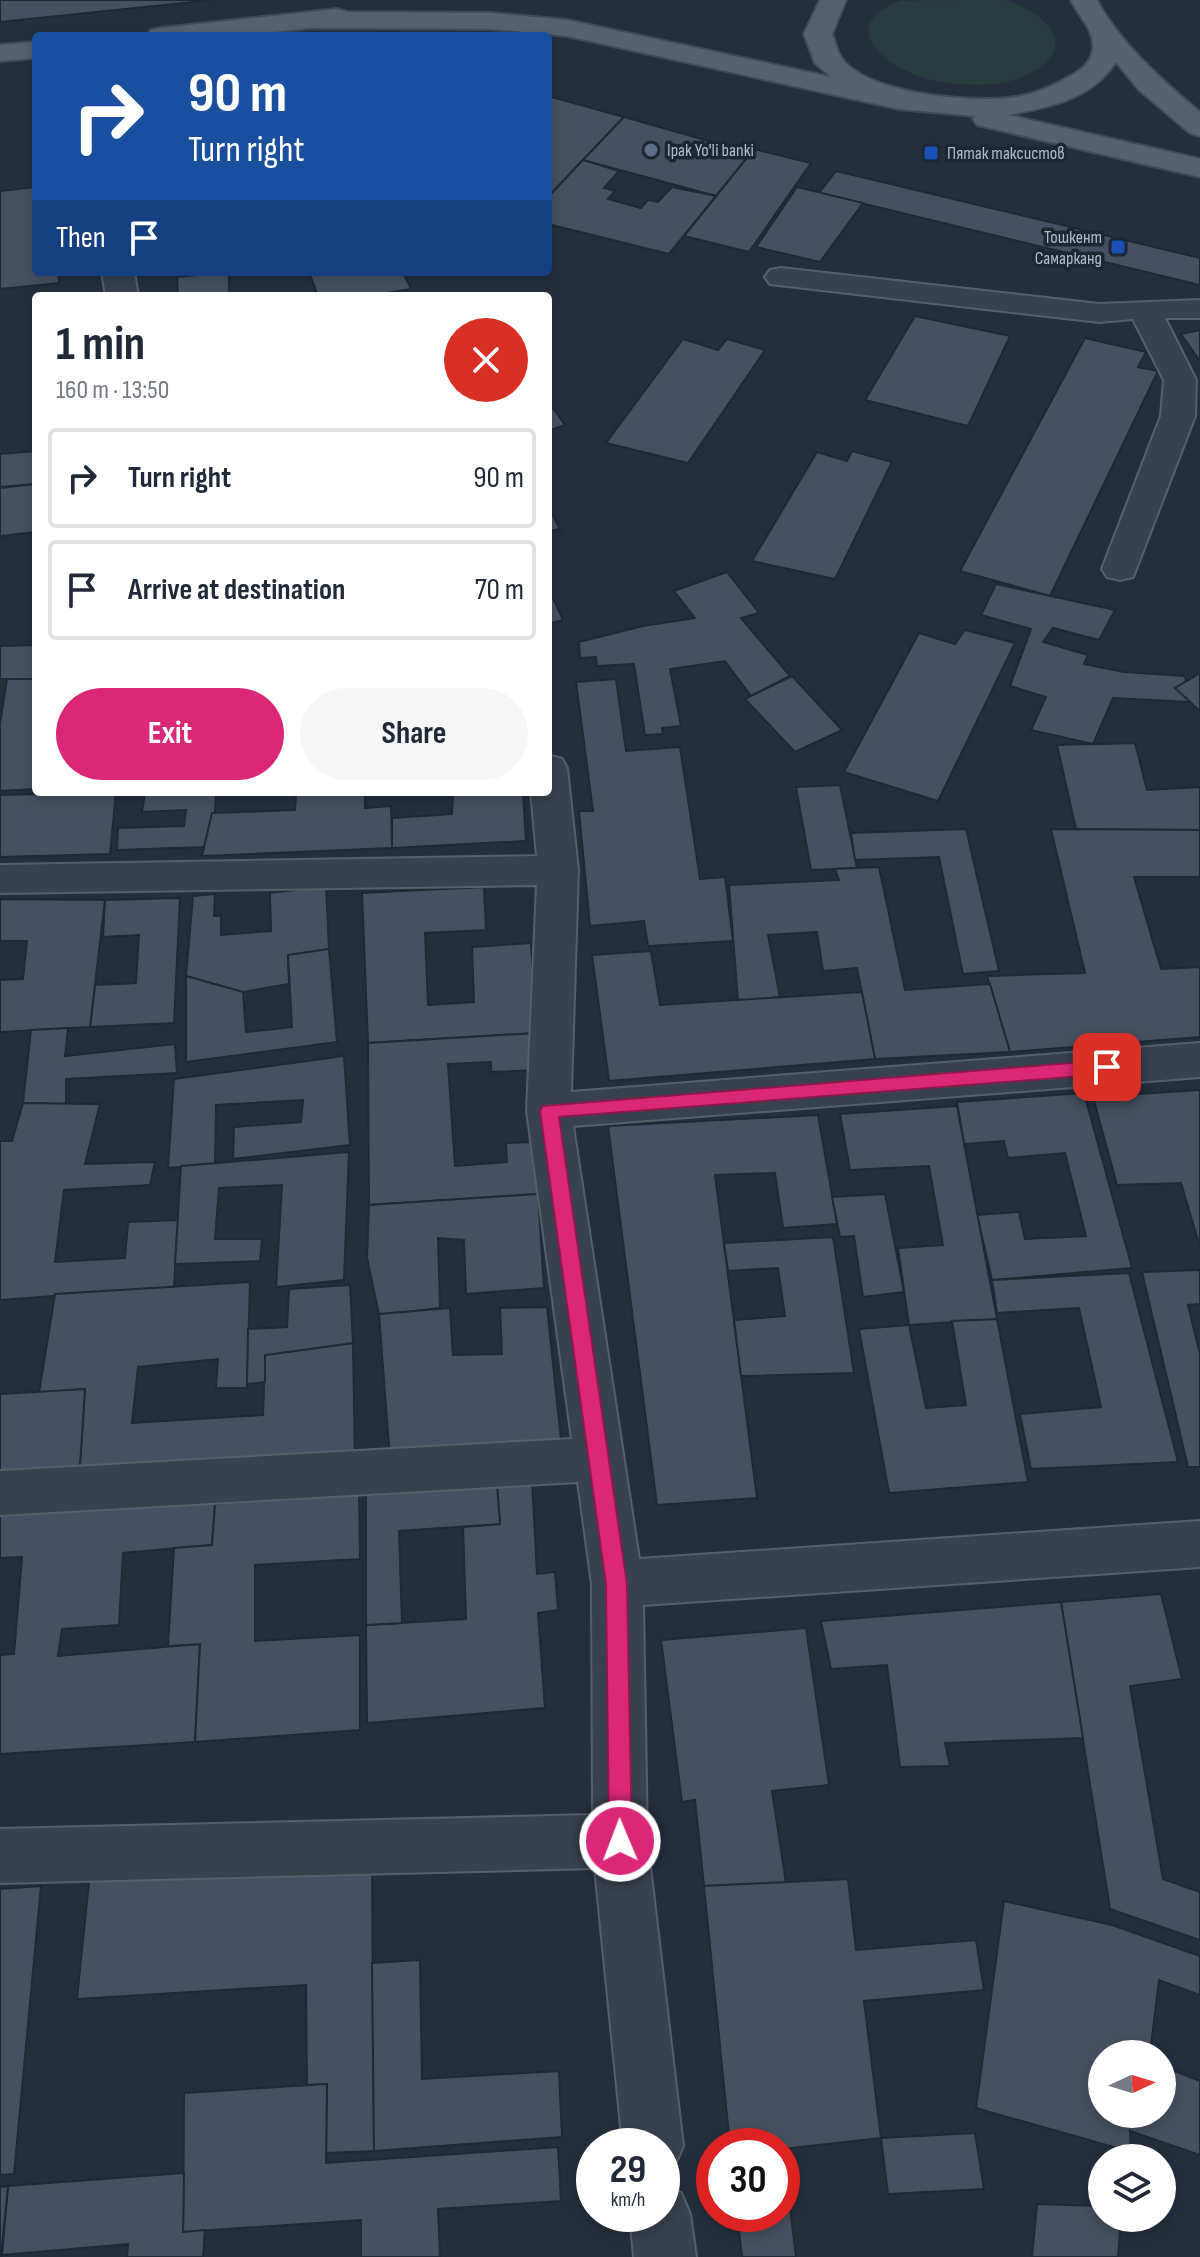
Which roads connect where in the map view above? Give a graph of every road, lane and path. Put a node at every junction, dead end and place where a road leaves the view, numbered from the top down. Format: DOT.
graph roads {
  1 [pos="481,0"];
  2 [pos="833,0"];
  3 [pos="1087,9"];
  4 [pos="310,20"];
  5 [pos="198,32"];
  6 [pos="32,50"];
  7 [pos="0,53"];
  8 [pos="899,100"];
  9 [pos="937,108"];
  10 [pos="1200,127"];
  11 [pos="1200,168"];
  12 [pos="781,277"];
  13 [pos="1144,309"];
  14 [pos="1200,309"];
  15 [pos="1120,569"];
  16 [pos="551,796"];
  17 [pos="558,870"];
  18 [pos="0,879"];
  19 [pos="1200,1060"];
  20 [pos="549,1111"];
  21 [pos="601,1459"];
  22 [pos="0,1493"];
  23 [pos="1200,1544"];
  24 [pos="617,1584"];
  25 [pos="620,1841"];
  26 [pos="0,1856"];
  27 [pos="651,2128"];
  28 [pos="662,2232"];
  29 [pos="665,2257"];
  1 -- 4 [label="main road"];
  2 -- 8 [label="main road"];
  3 -- 9 [label="main road"];
  3 -- 10 [label="main road"];
  4 -- 5 [label="main road"];
  4 -- 8 [label="main road"];
  6 -- 7 [label="main road"];
  8 -- 9 [label="main road"];
  9 -- 11 [label="main road"];
  12 -- 13 [label="street"];
  13 -- 14 [label="street"];
  13 -- 15 [label="street"];
  16 -- 17 [label="street"];
  17 -- 18 [label="street"];
  17 -- 20 [label="street"];
  19 -- 20 [label="street"];
  20 -- 21 [label="street"];
  21 -- 22 [label="street"];
  21 -- 24 [label="street"];
  23 -- 24 [label="street"];
  24 -- 25 [label="street"];
  25 -- 26 [label="street"];
  25 -- 27 [label="street"];
  28 -- 29 [label="street"];
}
